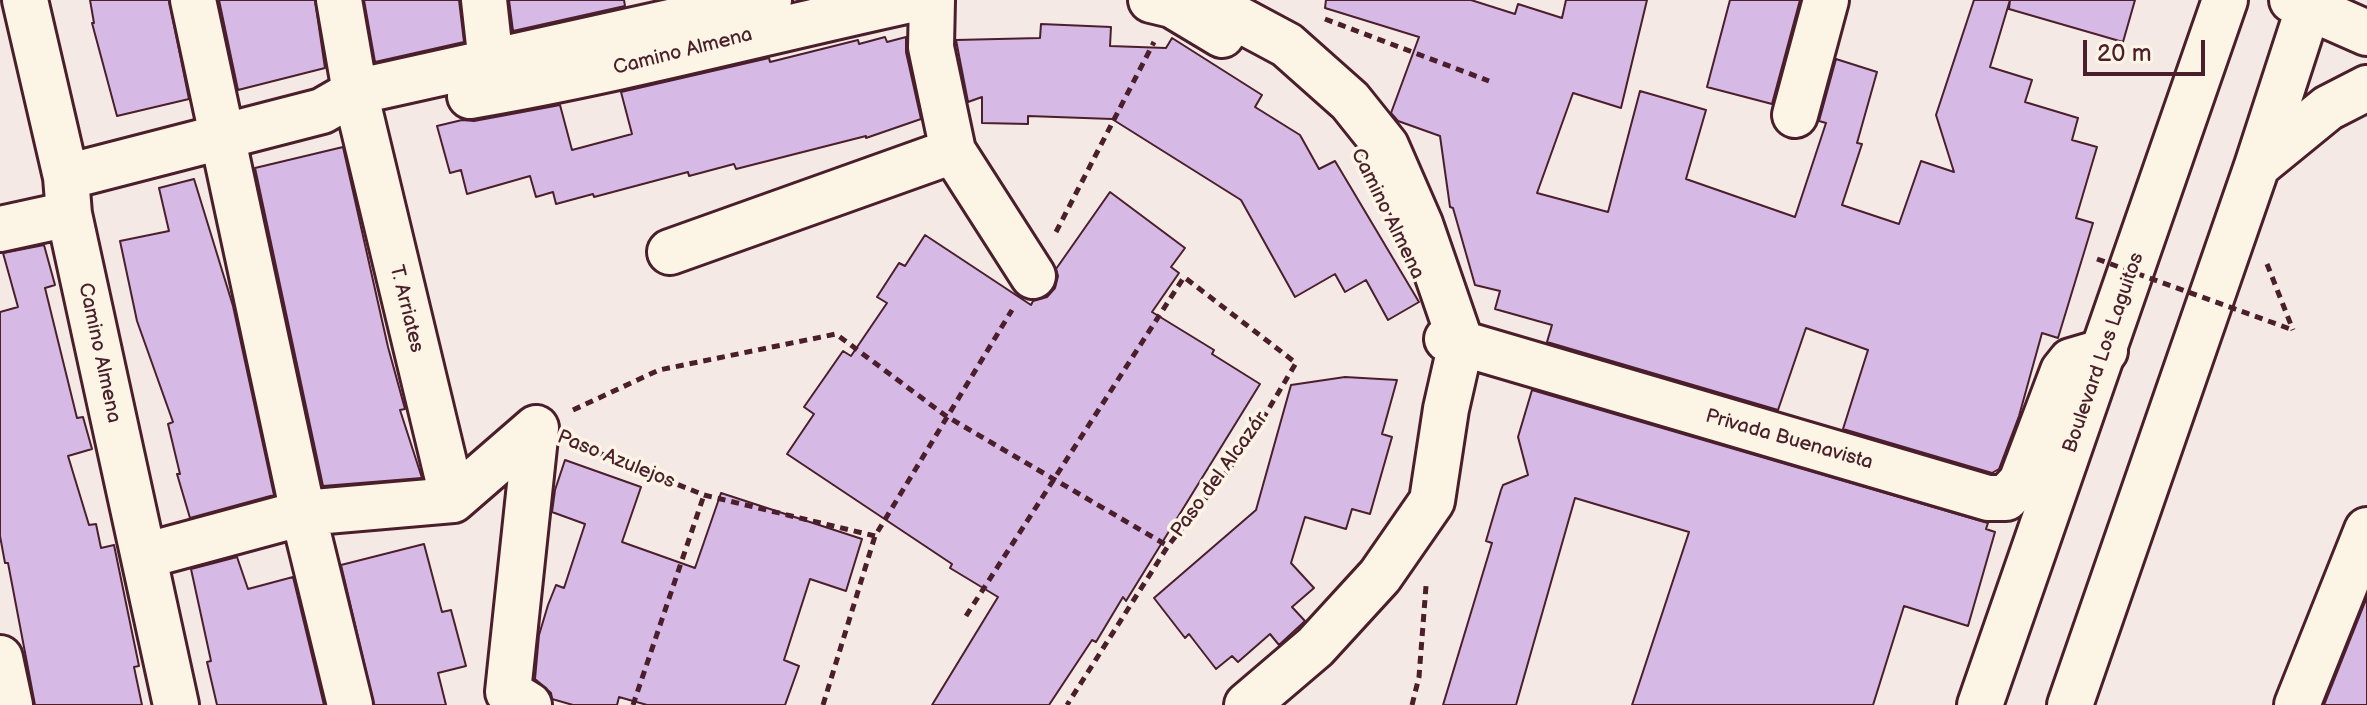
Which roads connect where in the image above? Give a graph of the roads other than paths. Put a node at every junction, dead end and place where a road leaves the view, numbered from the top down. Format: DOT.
graph roads {
  1 [pos="25,0"];
  2 [pos="193,0"];
  3 [pos="339,0"];
  4 [pos="484,0"];
  5 [pos="769,0"];
  6 [pos="910,0"];
  7 [pos="932,0"];
  8 [pos="1826,0"];
  9 [pos="2225,0"];
  10 [pos="1176,2"];
  11 [pos="2304,2"];
  12 [pos="635,14"];
  13 [pos="2367,33"];
  14 [pos="491,63"];
  15 [pos="2367,88"];
  16 [pos="346,107"];
  17 [pos="1795,115"];
  18 [pos="221,138"];
  19 [pos="953,151"];
  20 [pos="2257,166"];
  21 [pos="68,196"];
  22 [pos="0,229"];
  23 [pos="670,252"];
  24 [pos="1033,276"];
  25 [pos="1454,341"];
  26 [pos="2105,351"];
  27 [pos="453,500"];
  28 [pos="303,513"];
  29 [pos="2367,530"];
  30 [pos="144,556"];
  31 [pos="0,658"];
  32 [pos="10,705"];
  33 [pos="176,705"];
  34 [pos="350,705"];
  35 [pos="529,705"];
  36 [pos="1247,705"];
  37 [pos="1980,705"];
  38 [pos="2070,705"];
  39 [pos="2297,705"];
  1 -- 21 [label="street, Camino Almena"];
  2 -- 18 [label="street"];
  3 -- 16 [label="street, T. Arriates"];
  4 -- 14 [label="street"];
  5 -- 12 [label="street, Camino Almena"];
  6 -- 16 [label="street, Camino Almena"];
  7 -- 19 [label="street"];
  8 -- 17 [label="street"];
  9 -- 26 [label="street, Boulevard Los Laguitos"];
  10 -- 25 [label="street, Camino Almena"];
  11 -- 13 [label="street"];
  11 -- 20 [label="street"];
  12 -- 14 [label="street, Camino Almena"];
  14 -- 16 [label="street, Camino Almena"];
  15 -- 20 [label="street"];
  16 -- 18 [label="street"];
  16 -- 27 [label="street, T. Arriates"];
  18 -- 21 [label="street"];
  18 -- 28 [label="street"];
  19 -- 23 [label="street"];
  19 -- 24 [label="street"];
  20 -- 38 [label="street"];
  21 -- 22 [label="street"];
  21 -- 30 [label="street, Camino Almena"];
  25 -- 26 [label="street, Privada Buenavista"];
  25 -- 36 [label="street, Camino Almena"];
  26 -- 37 [label="street, Boulevard Los Laguitos"];
  27 -- 28 [label="street"];
  27 -- 35 [label="street, Paso Azulejos"];
  28 -- 30 [label="street"];
  28 -- 34 [label="street"];
  29 -- 39 [label="street"];
  30 -- 33 [label="street, Camino Almena"];
  31 -- 32 [label="street"];
}
